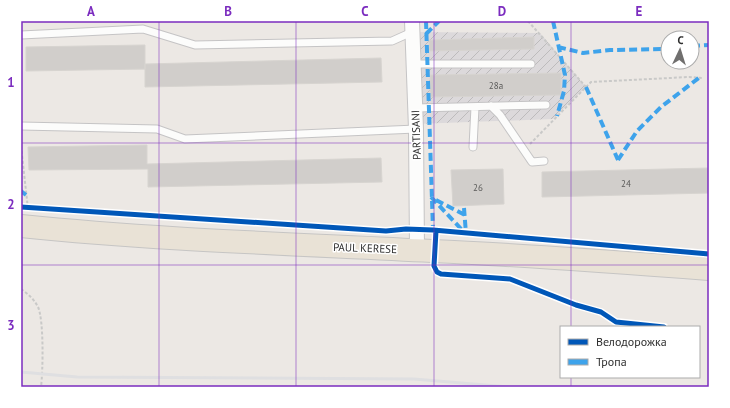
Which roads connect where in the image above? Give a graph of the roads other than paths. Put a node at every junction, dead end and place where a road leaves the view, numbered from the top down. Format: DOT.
graph roads {
  1 [pos="412,27"];
  2 [pos="21,35"];
  3 [pos="412,64"];
  4 [pos="531,64"];
  5 [pos="546,105"];
  6 [pos="491,106"];
  7 [pos="475,107"];
  8 [pos="415,108"];
  9 [pos="21,126"];
  10 [pos="416,129"];
  11 [pos="473,147"];
  12 [pos="544,161"];
  13 [pos="24,217"];
  14 [pos="417,250"];
  15 [pos="709,269"];
  1 -- 2 [label="lane"];
  1 -- 3 [label="street, PARTISANI"];
  3 -- 4 [label="lane"];
  3 -- 8 [label="street, PARTISANI"];
  5 -- 6 [label="lane"];
  6 -- 7 [label="lane"];
  6 -- 12 [label="lane"];
  7 -- 8 [label="lane"];
  7 -- 11 [label="lane"];
  8 -- 10 [label="street, PARTISANI"];
  9 -- 10 [label="lane"];
  10 -- 14 [label="street, PARTISANI"];
  13 -- 14 [label="highway, PAUL KERESE"];
  14 -- 15 [label="highway, PAUL KERESE"];
}
